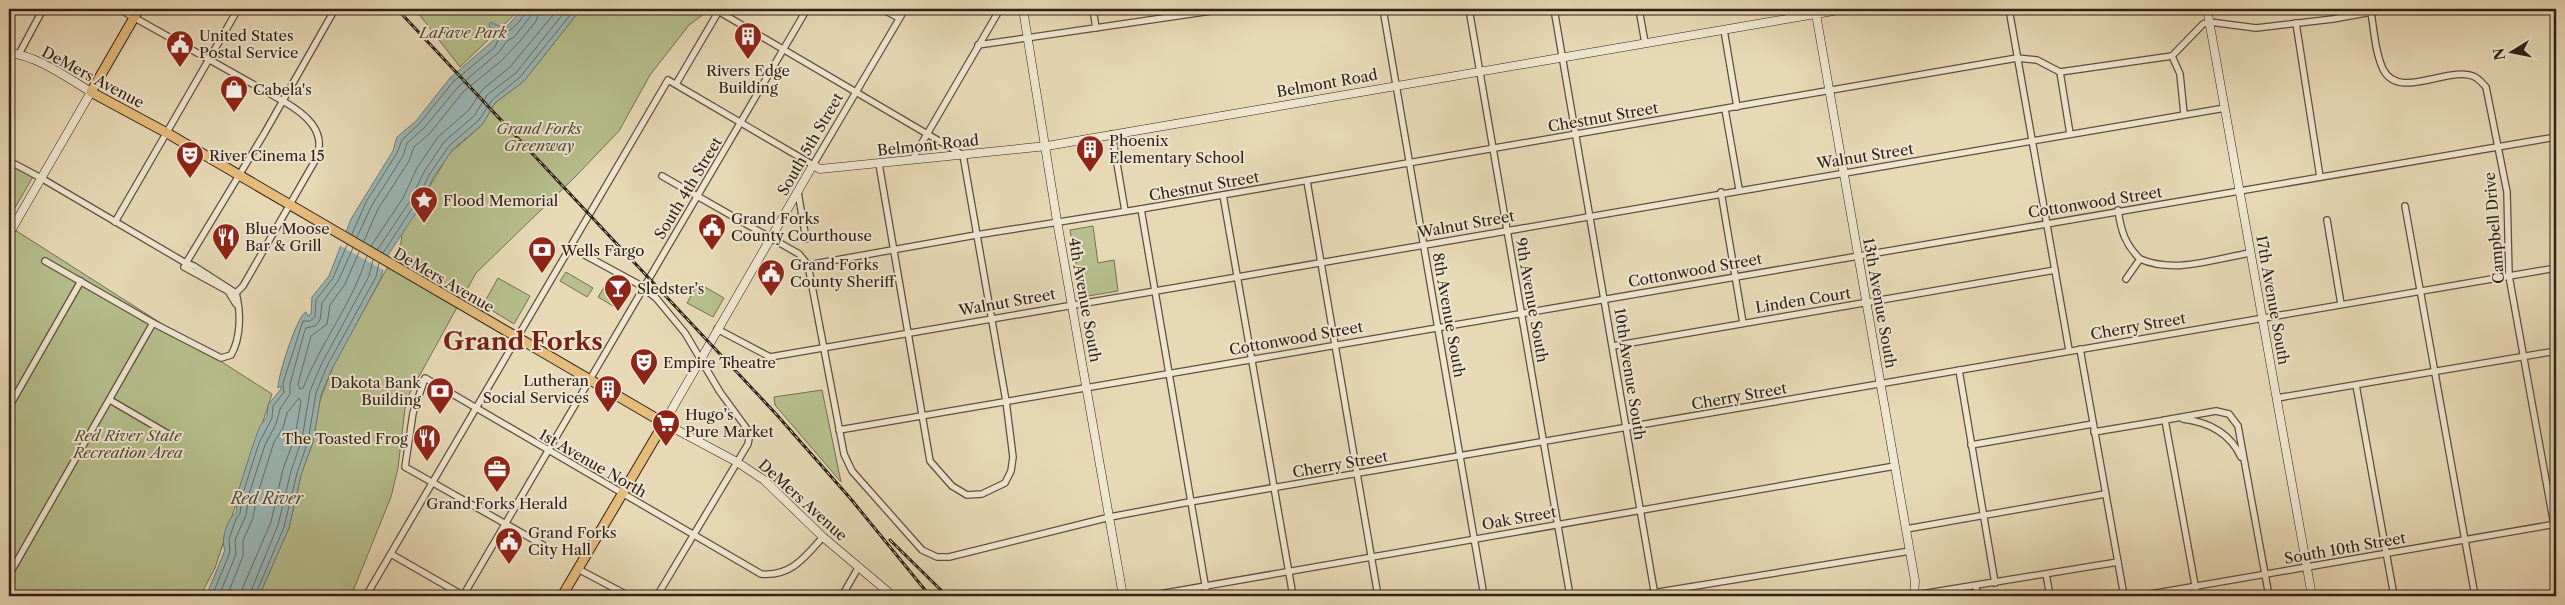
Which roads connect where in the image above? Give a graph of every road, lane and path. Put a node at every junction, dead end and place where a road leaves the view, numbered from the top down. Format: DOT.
graph roads {
  1 [pos="35,9"];
  2 [pos="119,9"];
  3 [pos="139,9"];
  4 [pos="238,9"];
  5 [pos="335,9"];
  6 [pos="808,9"];
  7 [pos="882,9"];
  8 [pos="905,9"];
  9 [pos="1000,9"];
  10 [pos="1023,9"];
  11 [pos="1093,9"];
  12 [pos="1225,9"];
  13 [pos="1383,9"];
  14 [pos="1469,9"];
  15 [pos="1554,9"];
  16 [pos="1639,9"];
  17 [pos="1845,9"];
  18 [pos="2009,9"];
  19 [pos="2207,9"];
  20 [pos="2388,9"];
  21 [pos="2553,9"];
  22 [pos="719,10"];
  23 [pos="42,11"];
  24 [pos="1813,11"];
  25 [pos="2371,12"];
  26 [pos="134,18"];
  27 [pos="899,18"];
  28 [pos="2210,22"];
  29 [pos="2296,23"];
  30 [pos="1096,28"];
  31 [pos="2556,28"];
  32 [pos="1724,30"];
  33 [pos="1028,38"];
  34 [pos="1645,43"];
  35 [pos="978,45"];
  36 [pos="783,50"];
  37 [pos="9,53"];
  38 [pos="19,54"];
  39 [pos="2172,56"];
  40 [pos="1562,57"];
  41 [pos="209,58"];
  42 [pos="2017,58"];
  43 [pos="1479,72"];
  44 [pos="2060,72"];
  45 [pos="676,84"];
  46 [pos="1396,86"];
  47 [pos="1828,91"];
  48 [pos="91,92"];
  49 [pos="856,92"];
  50 [pos="284,100"];
  51 [pos="1737,106"];
  52 [pos="2225,108"];
  53 [pos="1725,109"];
  54 [pos="2184,114"];
  55 [pos="741,122"];
  56 [pos="167,133"];
  57 [pos="926,133"];
  58 [pos="1112,134"];
  59 [pos="1576,134"];
  60 [pos="2070,134"];
  61 [pos="2556,137"];
  62 [pos="2032,140"];
  63 [pos="1046,146"];
  64 [pos="2499,146"];
  65 [pos="1492,149"];
  66 [pos="963,155"];
  67 [pos="912,160"];
  68 [pos="9,161"];
  69 [pos="1410,163"];
  70 [pos="879,164"];
  71 [pos="813,165"];
  72 [pos="1843,172"];
  73 [pos="238,175"];
  74 [pos="662,176"];
  75 [pos="2320,177"];
  76 [pos="41,178"];
  77 [pos="1307,181"];
  78 [pos="1740,189"];
  79 [pos="2240,190"];
  80 [pos="798,192"];
  81 [pos="1721,192"];
  82 [pos="1223,195"];
  83 [pos="697,196"];
  84 [pos="290,206"];
  85 [pos="2405,206"];
  86 [pos="1141,209"];
  87 [pos="2118,210"];
  88 [pos="1125,212"];
  89 [pos="1590,215"];
  90 [pos="2327,220"];
  91 [pos="1057,221"];
  92 [pos="115,222"];
  93 [pos="2047,222"];
  94 [pos="1507,229"];
  95 [pos="9,234"];
  96 [pos="976,234"];
  97 [pos="771,237"];
  98 [pos="806,239"];
  99 [pos="1424,243"];
  100 [pos="570,246"];
  101 [pos="893,250"];
  102 [pos="2250,253"];
  103 [pos="1858,255"];
  104 [pos="2140,259"];
  105 [pos="45,261"];
  106 [pos="1321,262"];
  107 [pos="185,265"];
  108 [pos="808,265"];
  109 [pos="2556,268"];
  110 [pos="2056,270"];
  111 [pos="1238,276"];
  112 [pos="1735,276"];
  113 [pos="2510,276"];
  114 [pos="2126,279"];
  115 [pos="81,281"];
  116 [pos="644,288"];
  117 [pos="1155,291"];
  118 [pos="2420,291"];
  119 [pos="236,293"];
  120 [pos="1604,298"];
  121 [pos="1866,303"];
  122 [pos="1072,304"];
  123 [pos="2341,304"];
  124 [pos="239,308"];
  125 [pos="1522,312"];
  126 [pos="991,318"];
  127 [pos="2262,318"];
  128 [pos="1743,323"];
  129 [pos="153,324"];
  130 [pos="1438,326"];
  131 [pos="717,329"];
  132 [pos="908,332"];
  133 [pos="517,338"];
  134 [pos="1336,344"];
  135 [pos="1613,346"];
  136 [pos="824,347"];
  137 [pos="2080,349"];
  138 [pos="2070,350"];
  139 [pos="2556,351"];
  140 [pos="701,357"];
  141 [pos="2524,357"];
  142 [pos="1253,358"];
  143 [pos="1959,370"];
  144 [pos="2435,372"];
  145 [pos="1170,373"];
  146 [pos="590,380"];
  147 [pos="1880,384"];
  148 [pos="2356,385"];
  149 [pos="1086,387"];
  150 [pos="2277,398"];
  151 [pos="110,400"];
  152 [pos="1006,401"];
  153 [pos="9,407"];
  154 [pos="476,408"];
  155 [pos="922,415"];
  156 [pos="2165,420"];
  157 [pos="664,423"];
  158 [pos="2093,424"];
  159 [pos="1627,429"];
  160 [pos="839,430"];
  161 [pos="2094,432"];
  162 [pos="175,438"];
  163 [pos="1543,441"];
  164 [pos="1971,445"];
  165 [pos="548,451"];
  166 [pos="1460,456"];
  167 [pos="737,462"];
  168 [pos="1895,466"];
  169 [pos="2245,467"];
  170 [pos="1357,473"];
  171 [pos="433,481"];
  172 [pos="1274,488"];
  173 [pos="622,494"];
  174 [pos="2105,494"];
  175 [pos="1191,502"];
  176 [pos="1640,510"];
  177 [pos="1984,515"];
  178 [pos="1110,517"];
  179 [pos="506,524"];
  180 [pos="1557,524"];
  181 [pos="2555,525"];
  182 [pos="1906,529"];
  183 [pos="693,535"];
  184 [pos="2556,536"];
  185 [pos="823,537"];
  186 [pos="1474,538"];
  187 [pos="2465,540"];
  188 [pos="543,545"];
  189 [pos="1910,551"];
  190 [pos="391,554"];
  191 [pos="2386,554"];
  192 [pos="1371,556"];
  193 [pos="2118,562"];
  194 [pos="2307,567"];
  195 [pos="858,568"];
  196 [pos="578,569"];
  197 [pos="1288,571"];
  198 [pos="2046,574"];
  199 [pos="2265,574"];
  200 [pos="9,575"];
  201 [pos="1995,583"];
  202 [pos="1205,586"];
  203 [pos="1976,586"];
  204 [pos="2195,586"];
  205 [pos="1654,594"];
  206 [pos="366,596"];
  207 [pos="464,596"];
  208 [pos="562,596"];
  209 [pos="629,596"];
  210 [pos="657,596"];
  211 [pos="842,596"];
  212 [pos="892,596"];
  213 [pos="1124,596"];
  214 [pos="1148,596"];
  215 [pos="1207,596"];
  216 [pos="1293,596"];
  217 [pos="1378,596"];
  218 [pos="1484,596"];
  219 [pos="1570,596"];
  220 [pos="1634,596"];
  221 [pos="1914,596"];
  222 [pos="1977,596"];
  223 [pos="2050,596"];
  224 [pos="2124,596"];
  225 [pos="2139,596"];
  226 [pos="2197,596"];
  227 [pos="2269,596"];
  228 [pos="2312,596"];
  229 [pos="2394,596"];
  230 [pos="2475,596"];
  1 -- 23 [label="street"];
  2 -- 26 [label="street"];
  3 -- 26 [label="main road"];
  4 -- 41 [label="street"];
  5 -- 50 [label="street"];
  6 -- 36 [label="street, South 4th Street"];
  7 -- 27 [label="street"];
  8 -- 27 [label="street, South 5th Street"];
  9 -- 35 [label="street"];
  10 -- 33 [label="street, 4th Avenue South"];
  11 -- 30 [label="street"];
  12 -- 30 [label="street"];
  13 -- 46 [label="street, 8th Avenue South"];
  14 -- 43 [label="street, 9th Avenue South"];
  15 -- 40 [label="street, 10th Avenue South"];
  16 -- 34 [label="street"];
  17 -- 24 [label="street, Belmont Road"];
  18 -- 42 [label="street"];
  19 -- 28 [label="street, 17th Avenue South"];
  20 -- 25 [label="street"];
  21 -- 31 [label="street"];
  22 -- 36 [label="street"];
  22 -- 45 [label="street"];
  23 -- 38 [label="street"];
  24 -- 32 [label="street, Belmont Road"];
  24 -- 47 [label="street, 13th Avenue South"];
  25 -- 29 [label="street"];
  25 -- 64 [label="street, Campbell Drive"];
  26 -- 41 [label="street"];
  26 -- 48 [label="main road"];
  27 -- 49 [label="street, South 5th Street"];
  28 -- 29 [label="street"];
  28 -- 39 [label="street"];
  28 -- 52 [label="street, 17th Avenue South"];
  29 -- 75 [label="street"];
  30 -- 33 [label="street"];
  32 -- 34 [label="street, Belmont Road"];
  32 -- 51 [label="street"];
  33 -- 35 [label="street"];
  33 -- 63 [label="street, 4th Avenue South"];
  34 -- 40 [label="street, Belmont Road"];
  35 -- 57 [label="street"];
  36 -- 49 [label="street"];
  36 -- 55 [label="street, South 4th Street"];
  37 -- 38 [label="street, DeMers Avenue"];
  38 -- 48 [label="street, DeMers Avenue"];
  39 -- 44 [label="street"];
  39 -- 54 [label="street"];
  40 -- 43 [label="street, Belmont Road"];
  40 -- 59 [label="street, 10th Avenue South"];
  41 -- 50 [label="street"];
  41 -- 56 [label="street"];
  42 -- 44 [label="street, Chestnut Street"];
  42 -- 47 [label="street, Chestnut Street"];
  42 -- 62 [label="street"];
  43 -- 46 [label="street, Belmont Road"];
  43 -- 65 [label="street, 9th Avenue South"];
  44 -- 60 [label="street"];
  45 -- 55 [label="street"];
  45 -- 100 [label="street"];
  46 -- 58 [label="street, Belmont Road"];
  46 -- 69 [label="street, 8th Avenue South"];
  47 -- 51 [label="street, Chestnut Street"];
  47 -- 72 [label="street, 13th Avenue South"];
  48 -- 56 [label="main road, DeMers Avenue"];
  48 -- 76 [label="street"];
  49 -- 57 [label="street"];
  49 -- 71 [label="street, South 5th Street"];
  50 -- 73 [label="street"];
  50 -- 84 [label="street"];
  51 -- 53 [label="street, Chestnut Street"];
  52 -- 54 [label="street, Walnut Street"];
  52 -- 79 [label="street, 17th Avenue South"];
  53 -- 59 [label="street, Chestnut Street"];
  53 -- 78 [label="street"];
  54 -- 60 [label="street, Walnut Street"];
  55 -- 71 [label="street"];
  55 -- 83 [label="street, South 4th Street"];
  56 -- 73 [label="main road, DeMers Avenue"];
  56 -- 92 [label="street"];
  57 -- 66 [label="street"];
  57 -- 67 [label="street"];
  58 -- 63 [label="street, Belmont Road"];
  58 -- 88 [label="street"];
  59 -- 65 [label="street, Chestnut Street"];
  59 -- 89 [label="street, 10th Avenue South"];
  60 -- 62 [label="street, Walnut Street"];
  61 -- 64 [label="street, Cottonwood Street"];
  62 -- 72 [label="street, Walnut Street"];
  62 -- 93 [label="street"];
  63 -- 66 [label="street, Belmont Road"];
  63 -- 91 [label="street, 4th Avenue South"];
  64 -- 75 [label="street, Cottonwood Street"];
  64 -- 113 [label="street, Campbell Drive"];
  65 -- 69 [label="street, Chestnut Street"];
  65 -- 94 [label="street, 9th Avenue South"];
  66 -- 67 [label="street, Belmont Road"];
  66 -- 96 [label="street"];
  67 -- 70 [label="street, Belmont Road"];
  68 -- 76 [label="street"];
  69 -- 77 [label="street, Chestnut Street"];
  69 -- 99 [label="street, 8th Avenue South"];
  70 -- 71 [label="street, Belmont Road"];
  70 -- 101 [label="street"];
  71 -- 80 [label="street, South 5th Street"];
  72 -- 78 [label="street, Walnut Street"];
  72 -- 103 [label="street, 13th Avenue South"];
  73 -- 84 [label="main road, DeMers Avenue"];
  73 -- 107 [label="street"];
  74 -- 83 [label="street"];
  75 -- 79 [label="street, Cottonwood Street"];
  76 -- 92 [label="street"];
  76 -- 95 [label="street"];
  77 -- 82 [label="street, Chestnut Street"];
  77 -- 106 [label="street"];
  78 -- 81 [label="street, Walnut Street"];
  79 -- 87 [label="street, Cottonwood Street"];
  79 -- 102 [label="street, 17th Avenue South"];
  80 -- 97 [label="street, South 5th Street"];
  80 -- 98 [label="street"];
  81 -- 89 [label="street, Walnut Street"];
  81 -- 112 [label="street"];
  82 -- 86 [label="street, Chestnut Street"];
  82 -- 111 [label="street"];
  83 -- 97 [label="street"];
  83 -- 116 [label="street, South 4th Street"];
  84 -- 119 [label="street"];
  84 -- 133 [label="main road, DeMers Avenue"];
  85 -- 118 [label="street"];
  86 -- 88 [label="street, Chestnut Street"];
  86 -- 117 [label="street"];
  87 -- 93 [label="street, Cottonwood Street"];
  87 -- 104 [label="street"];
  88 -- 91 [label="street, Chestnut Street"];
  89 -- 94 [label="street, Walnut Street"];
  89 -- 120 [label="street, 10th Avenue South"];
  90 -- 123 [label="street"];
  91 -- 96 [label="street, Chestnut Street"];
  91 -- 122 [label="street, 4th Avenue South"];
  92 -- 107 [label="street"];
  93 -- 103 [label="street, Cottonwood Street"];
  93 -- 110 [label="street"];
  94 -- 99 [label="street, Walnut Street"];
  94 -- 125 [label="street, 9th Avenue South"];
  96 -- 101 [label="street, Chestnut Street"];
  96 -- 126 [label="street"];
  97 -- 108 [label="street"];
  97 -- 131 [label="street, South 5th Street"];
  99 -- 106 [label="street, Walnut Street"];
  99 -- 130 [label="street, 8th Avenue South"];
  100 -- 116 [label="street"];
  100 -- 133 [label="street"];
  101 -- 108 [label="street, Chestnut Street"];
  101 -- 132 [label="street"];
  102 -- 104 [label="street"];
  102 -- 127 [label="street, 17th Avenue South"];
  103 -- 112 [label="street, Cottonwood Street"];
  103 -- 121 [label="street, 13th Avenue South"];
  104 -- 114 [label="street"];
  105 -- 115 [label="street"];
  106 -- 111 [label="street, Walnut Street"];
  106 -- 134 [label="street"];
  107 -- 119 [label="street"];
  107 -- 124 [label="street"];
  108 -- 136 [label="street"];
  109 -- 113 [label="street, Cherry Street"];
  110 -- 121 [label="street, Linden Court"];
  110 -- 138 [label="street"];
  111 -- 117 [label="street, Walnut Street"];
  111 -- 142 [label="street"];
  112 -- 120 [label="street, Cottonwood Street"];
  112 -- 128 [label="street"];
  113 -- 118 [label="street, Cherry Street"];
  113 -- 141 [label="street, Campbell Drive"];
  115 -- 129 [label="street"];
  115 -- 153 [label="street"];
  116 -- 140 [label="street"];
  116 -- 146 [label="street, South 4th Street"];
  117 -- 122 [label="street, Walnut Street"];
  117 -- 145 [label="street"];
  118 -- 123 [label="street, Cherry Street"];
  118 -- 144 [label="street"];
  119 -- 124 [label="street"];
  120 -- 125 [label="street, Cottonwood Street"];
  120 -- 135 [label="street, 10th Avenue South"];
  121 -- 128 [label="street, Linden Court"];
  121 -- 147 [label="street, 13th Avenue South"];
  122 -- 126 [label="street, Walnut Street"];
  122 -- 149 [label="street, 4th Avenue South"];
  123 -- 127 [label="street, Cherry Street"];
  124 -- 129 [label="street"];
  125 -- 130 [label="street, Cottonwood Street"];
  125 -- 163 [label="street, 9th Avenue South"];
  126 -- 132 [label="street, Walnut Street"];
  126 -- 152 [label="street"];
  127 -- 137 [label="street, Cherry Street"];
  127 -- 150 [label="street, 17th Avenue South"];
  128 -- 135 [label="street, Linden Court"];
  129 -- 151 [label="street"];
  130 -- 134 [label="street, Cottonwood Street"];
  130 -- 166 [label="street, 8th Avenue South"];
  131 -- 136 [label="street, Walnut Street"];
  131 -- 140 [label="street, South 5th Street"];
  132 -- 136 [label="street, Walnut Street"];
  132 -- 155 [label="street"];
  133 -- 146 [label="main road, DeMers Avenue"];
  133 -- 154 [label="street"];
  134 -- 142 [label="street, Cottonwood Street"];
  134 -- 170 [label="street"];
  135 -- 159 [label="street, 10th Avenue South"];
  136 -- 160 [label="street"];
  137 -- 138 [label="street, Cherry Street"];
  137 -- 158 [label="street"];
  138 -- 143 [label="street, Cherry Street"];
  139 -- 141 [label="street"];
  140 -- 157 [label="street, South 5th Street"];
  140 -- 167 [label="street"];
  141 -- 144 [label="street"];
  141 -- 181 [label="street, Campbell Drive"];
  142 -- 145 [label="street, Cottonwood Street"];
  142 -- 172 [label="street"];
  143 -- 147 [label="street, Cherry Street"];
  143 -- 164 [label="street"];
  144 -- 148 [label="street"];
  144 -- 187 [label="street"];
  145 -- 149 [label="street, Cottonwood Street"];
  145 -- 175 [label="street"];
  146 -- 157 [label="main road, DeMers Avenue"];
  146 -- 165 [label="street, South 4th Street"];
  147 -- 159 [label="street, Cherry Street"];
  147 -- 168 [label="street, 13th Avenue South"];
  148 -- 150 [label="street"];
  148 -- 191 [label="street"];
  149 -- 152 [label="street, Cottonwood Street"];
  149 -- 178 [label="street, 4th Avenue South"];
  150 -- 194 [label="street, 17th Avenue South"];
  151 -- 162 [label="street"];
  151 -- 200 [label="street"];
  152 -- 155 [label="street, Cottonwood Street"];
  152 -- 155 [label="street"];
  154 -- 165 [label="street, 1st Avenue North"];
  154 -- 171 [label="street"];
  154 -- 171 [label="street, 1st Avenue North"];
  155 -- 160 [label="street, Cottonwood Street"];
  156 -- 161 [label="street"];
  156 -- 169 [label="street"];
  156 -- 169 [label="street"];
  156 -- 204 [label="street"];
  157 -- 167 [label="street, DeMers Avenue"];
  157 -- 173 [label="main road"];
  158 -- 161 [label="street"];
  158 -- 164 [label="street"];
  159 -- 163 [label="street, Cherry Street"];
  159 -- 176 [label="street, 10th Avenue South"];
  160 -- 178 [label="street, Cherry Street"];
  161 -- 174 [label="street"];
  163 -- 166 [label="street, Cherry Street"];
  163 -- 180 [label="street, 9th Avenue South"];
  164 -- 177 [label="street"];
  165 -- 173 [label="street, 1st Avenue North"];
  165 -- 179 [label="street, South 4th Street"];
  166 -- 170 [label="street, Cherry Street"];
  166 -- 186 [label="street, 8th Avenue South"];
  167 -- 183 [label="street"];
  167 -- 185 [label="street, DeMers Avenue"];
  168 -- 176 [label="street, Oak Street"];
  168 -- 182 [label="street, 13th Avenue South"];
  169 -- 199 [label="street"];
  170 -- 172 [label="street, Cherry Street"];
  170 -- 192 [label="street"];
  171 -- 179 [label="street"];
  171 -- 190 [label="street"];
  172 -- 175 [label="street, Cherry Street"];
  172 -- 197 [label="street"];
  173 -- 183 [label="street, 1st Avenue North"];
  173 -- 196 [label="main road"];
  174 -- 177 [label="street"];
  174 -- 193 [label="street"];
  175 -- 178 [label="street, Cherry Street"];
  175 -- 202 [label="street"];
  176 -- 180 [label="street, Oak Street"];
  176 -- 205 [label="street, 10th Avenue South"];
  177 -- 182 [label="street"];
  177 -- 201 [label="street"];
  178 -- 213 [label="street, 4th Avenue South"];
  179 -- 188 [label="street"];
  179 -- 207 [label="street, South 4th Street"];
  180 -- 186 [label="street, Oak Street"];
  180 -- 219 [label="street, 9th Avenue South"];
  181 -- 184 [label="street, Campbell Drive"];
  181 -- 187 [label="street, South 10th Street"];
  182 -- 189 [label="street, 13th Avenue South"];
  183 -- 185 [label="street, 1st Avenue North"];
  183 -- 210 [label="street"];
  185 -- 195 [label="street, DeMers Avenue"];
  186 -- 192 [label="street, Oak Street"];
  186 -- 218 [label="street, 8th Avenue South"];
  187 -- 191 [label="street, South 10th Street"];
  187 -- 230 [label="street"];
  189 -- 205 [label="street"];
  189 -- 221 [label="street, 13th Avenue South"];
  190 -- 206 [label="street"];
  190 -- 207 [label="street"];
  191 -- 194 [label="street, South 10th Street"];
  191 -- 229 [label="street"];
  192 -- 197 [label="street, Oak Street"];
  192 -- 217 [label="street"];
  193 -- 198 [label="street"];
  193 -- 224 [label="street"];
  194 -- 199 [label="street, South 10th Street"];
  194 -- 228 [label="street, 17th Avenue South"];
  195 -- 211 [label="street"];
  195 -- 212 [label="street, DeMers Avenue"];
  196 -- 208 [label="main road"];
  196 -- 209 [label="street"];
  197 -- 202 [label="street, Oak Street"];
  197 -- 216 [label="street"];
  198 -- 201 [label="street"];
  198 -- 223 [label="street"];
  199 -- 204 [label="street, South 10th Street"];
  199 -- 227 [label="street"];
  201 -- 203 [label="street"];
  202 -- 214 [label="street, Oak Street"];
  202 -- 215 [label="street"];
  203 -- 221 [label="street"];
  203 -- 222 [label="street"];
  204 -- 225 [label="street, South 10th Street"];
  204 -- 226 [label="street"];
  205 -- 220 [label="street"];
}
